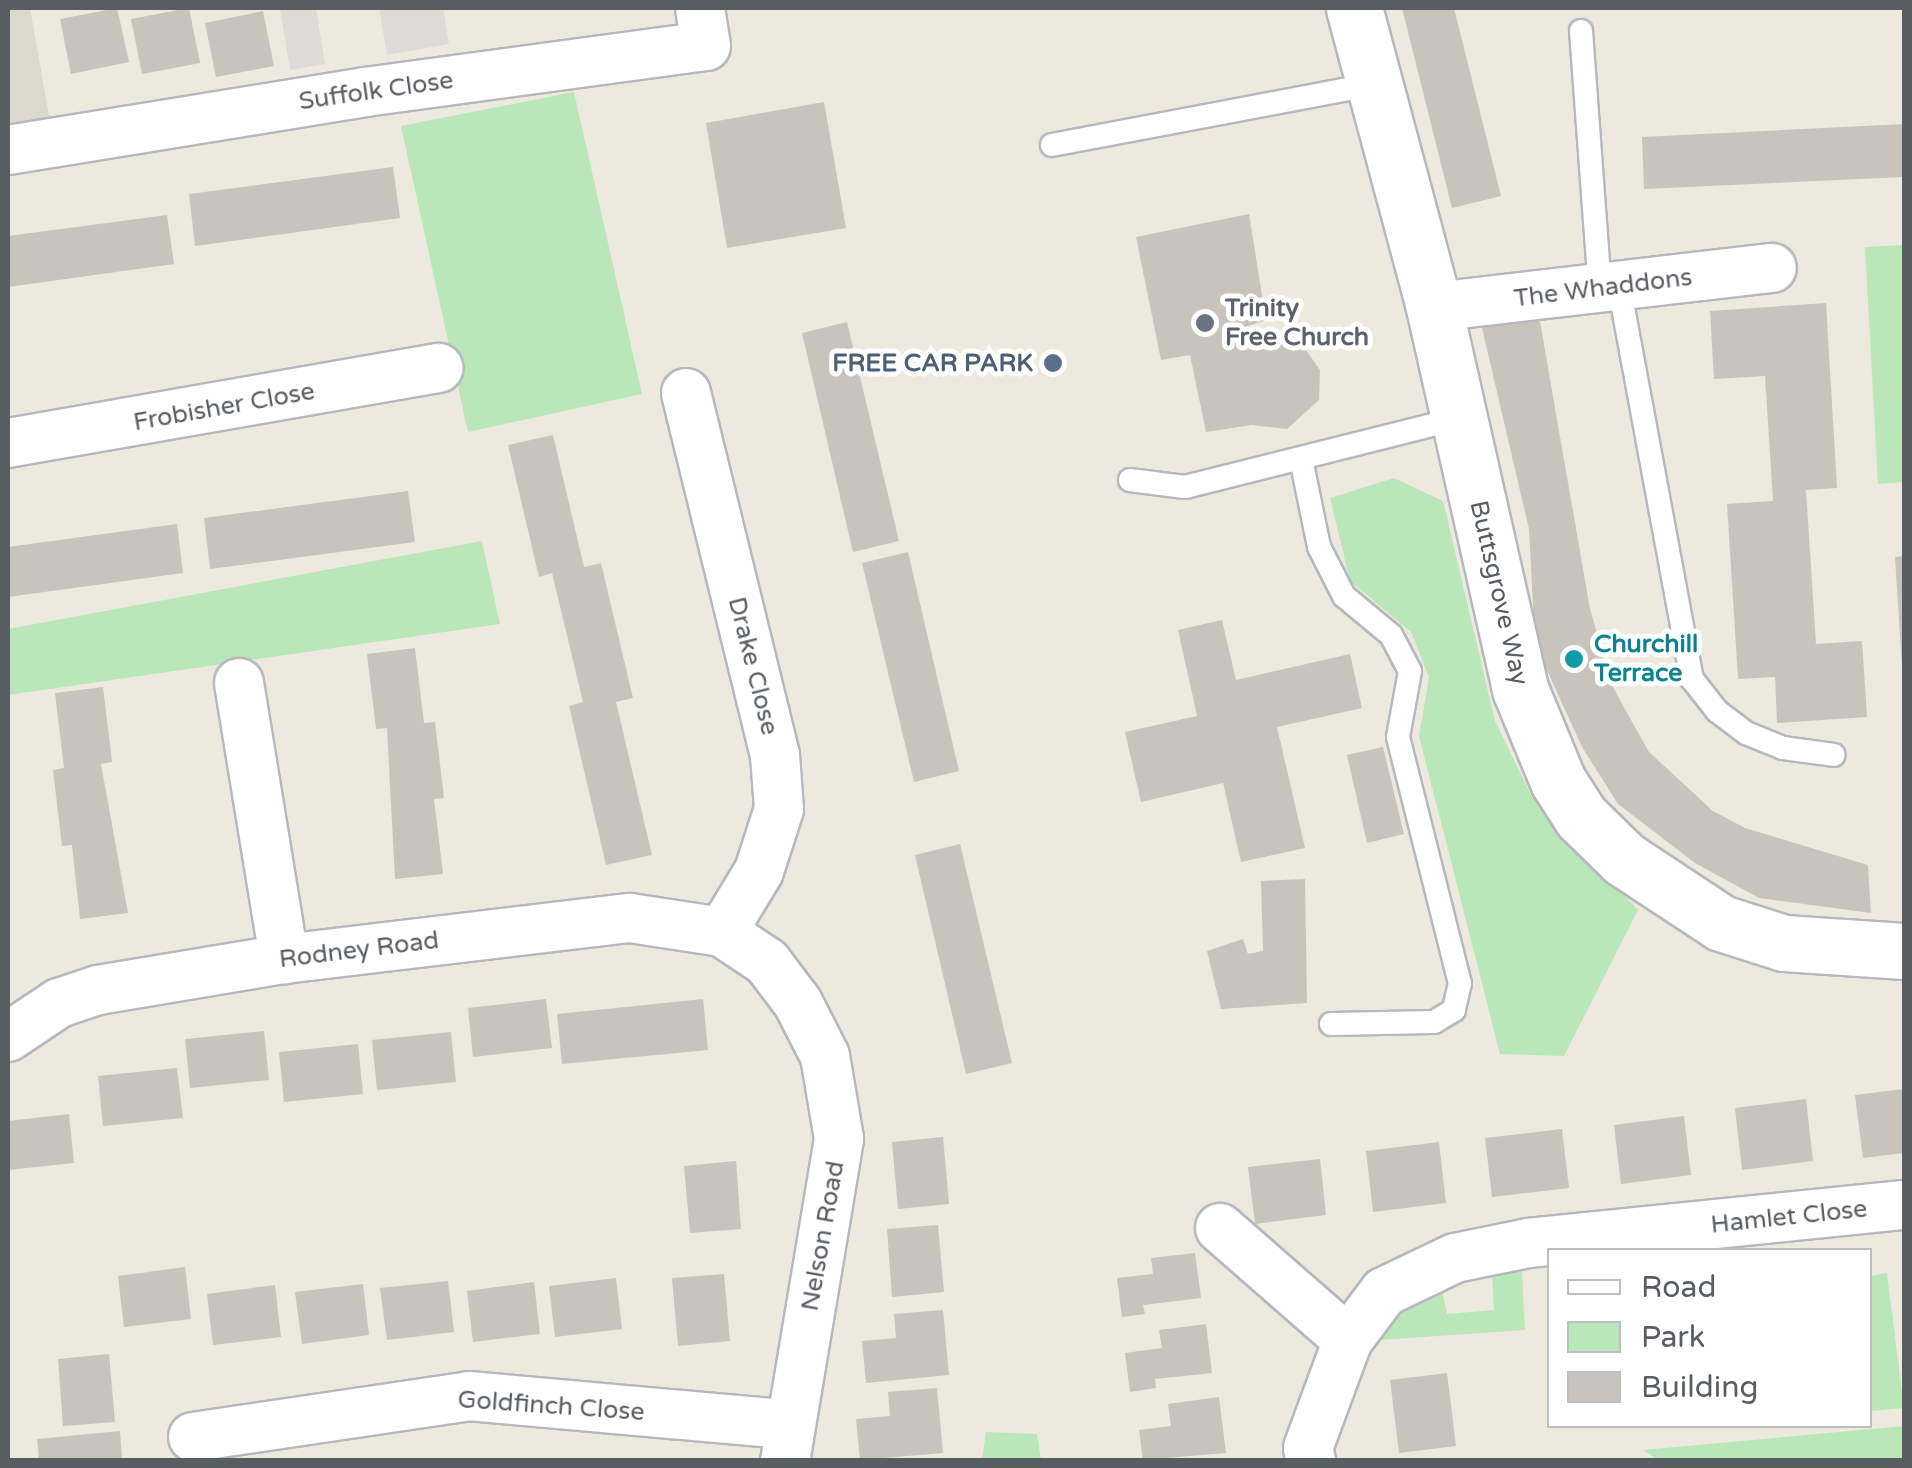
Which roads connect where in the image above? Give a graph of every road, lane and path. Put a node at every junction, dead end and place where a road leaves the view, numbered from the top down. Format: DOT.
graph roads {
  1 [pos="700,8"];
  2 [pos="1354,8"];
  3 [pos="1581,31"];
  4 [pos="1374,84"];
  5 [pos="1052,146"];
  6 [pos="8,150"];
  7 [pos="1772,268"];
  8 [pos="1610,287"];
  9 [pos="1434,307"];
  10 [pos="439,368"];
  11 [pos="686,393"];
  12 [pos="1459,418"];
  13 [pos="8,444"];
  14 [pos="1301,459"];
  15 [pos="1130,480"];
  16 [pos="239,683"];
  17 [pos="1834,755"];
  18 [pos="722,932"];
  19 [pos="1904,951"];
  20 [pos="284,959"];
  21 [pos="1331,1024"];
  22 [pos="8,1037"];
  23 [pos="1904,1205"];
  24 [pos="1220,1228"];
  25 [pos="1348,1340"];
  26 [pos="194,1437"];
  27 [pos="788,1442"];
  28 [pos="1311,1460"];
  1 -- 6 [label="street, Suffolk Close"];
  2 -- 4 [label="street, Buttsgrove Way"];
  3 -- 8 [label="lane"];
  4 -- 5 [label="lane"];
  4 -- 9 [label="street, Buttsgrove Way"];
  7 -- 8 [label="street, The Whaddons"];
  8 -- 9 [label="street, The Whaddons"];
  8 -- 17 [label="lane"];
  9 -- 12 [label="street, Buttsgrove Way"];
  10 -- 13 [label="street, Frobisher Close"];
  11 -- 18 [label="street, Drake Close"];
  12 -- 14 [label="lane"];
  12 -- 19 [label="street, Buttsgrove Way"];
  14 -- 15 [label="lane"];
  14 -- 21 [label="lane"];
  16 -- 20 [label="street"];
  18 -- 20 [label="street, Rodney Road"];
  18 -- 27 [label="street, Nelson Road"];
  20 -- 22 [label="street, Rodney Road"];
  23 -- 25 [label="street, Hamlet Close"];
  24 -- 25 [label="street"];
  25 -- 28 [label="street, Hamlet Close"];
  26 -- 27 [label="street, Goldfinch Close"];
}
